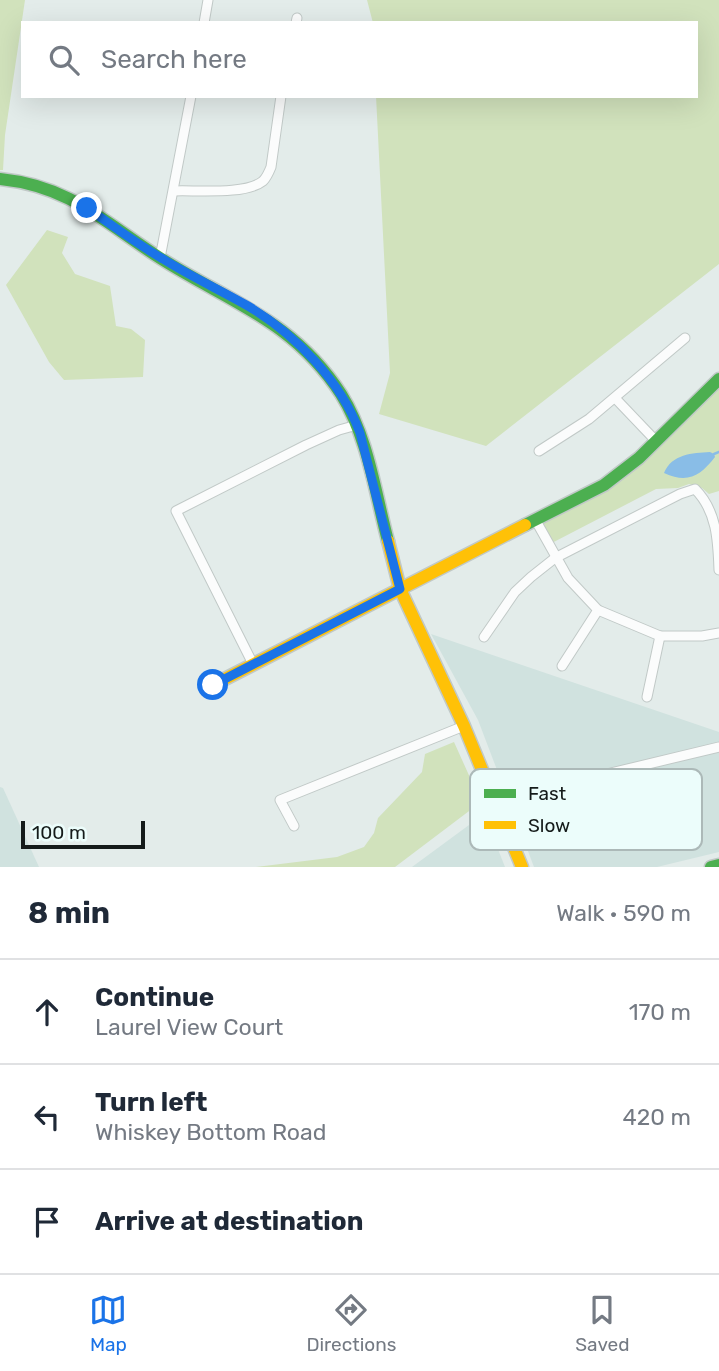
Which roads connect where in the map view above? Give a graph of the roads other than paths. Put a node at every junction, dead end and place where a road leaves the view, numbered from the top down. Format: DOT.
graph roads {
  1 [pos="208,0"];
  2 [pos="204,21"];
  3 [pos="191,98"];
  4 [pos="281,98"];
  5 [pos="0,178"];
  6 [pos="174,191"];
  7 [pos="160,258"];
  8 [pos="685,338"];
  9 [pos="719,379"];
  10 [pos="615,398"];
  11 [pos="357,425"];
  12 [pos="656,441"];
  13 [pos="539,451"];
  14 [pos="536,521"];
  15 [pos="555,558"];
  16 [pos="719,570"];
  17 [pos="400,589"];
  18 [pos="598,610"];
  19 [pos="719,633"];
  20 [pos="660,636"];
  21 [pos="484,637"];
  22 [pos="253,664"];
  23 [pos="562,666"];
  24 [pos="213,685"];
  25 [pos="647,697"];
  26 [pos="464,726"];
  27 [pos="719,747"];
  28 [pos="482,769"];
  29 [pos="627,769"];
  30 [pos="294,826"];
  31 [pos="515,850"];
  32 [pos="719,865"];
  33 [pos="522,867"];
  34 [pos="711,867"];
  1 -- 2 [label="street"];
  3 -- 6 [label="street"];
  4 -- 6 [label="street"];
  5 -- 7 [label="street"];
  6 -- 7 [label="street"];
  7 -- 11 [label="street"];
  8 -- 10 [label="street"];
  9 -- 12 [label="street"];
  10 -- 12 [label="street"];
  10 -- 13 [label="street"];
  11 -- 17 [label="street"];
  11 -- 22 [label="street"];
  12 -- 14 [label="street"];
  14 -- 15 [label="street"];
  14 -- 17 [label="street"];
  15 -- 16 [label="street"];
  15 -- 18 [label="street"];
  15 -- 21 [label="street"];
  17 -- 22 [label="street"];
  17 -- 26 [label="street"];
  18 -- 20 [label="street"];
  18 -- 23 [label="street"];
  19 -- 20 [label="street"];
  20 -- 25 [label="street"];
  22 -- 24 [label="street"];
  26 -- 28 [label="street"];
  26 -- 30 [label="street"];
  27 -- 29 [label="street"];
  31 -- 33 [label="street"];
  32 -- 34 [label="street"];
}
